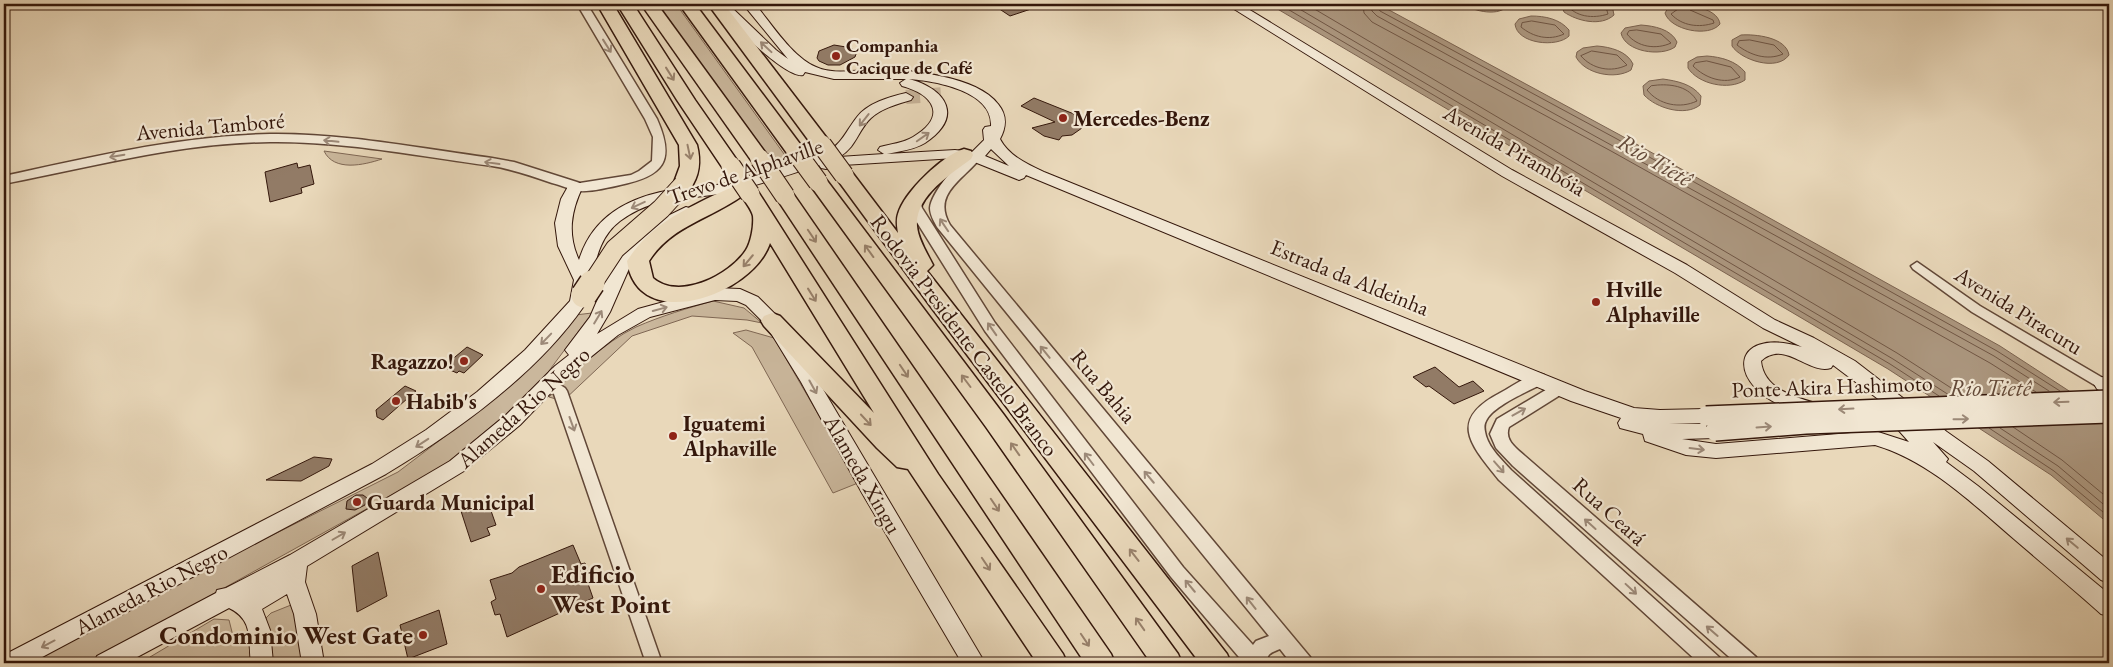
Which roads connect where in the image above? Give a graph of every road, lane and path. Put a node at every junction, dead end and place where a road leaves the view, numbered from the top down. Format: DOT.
graph roads {
  1 [pos="582,4"];
  2 [pos="605,4"];
  3 [pos="625,4"];
  4 [pos="650,4"];
  5 [pos="716,4"];
  6 [pos="721,4"];
  7 [pos="729,4"];
  8 [pos="749,4"];
  9 [pos="1232,4"];
  10 [pos="691,9"];
  11 [pos="750,34"];
  12 [pos="656,92"];
  13 [pos="945,94"];
  14 [pos="906,97"];
  15 [pos="992,140"];
  16 [pos="970,156"];
  17 [pos="1003,163"];
  18 [pos="844,168"];
  19 [pos="4,180"];
  20 [pos="574,188"];
  21 [pos="734,193"];
  22 [pos="914,200"];
  23 [pos="761,212"];
  24 [pos="1916,266"];
  25 [pos="582,293"];
  26 [pos="740,296"];
  27 [pos="938,302"];
  28 [pos="772,321"];
  29 [pos="1778,329"];
  30 [pos="1841,370"];
  31 [pos="555,377"];
  32 [pos="1534,382"];
  33 [pos="2108,389"];
  34 [pos="1555,391"];
  35 [pos="1816,410"];
  36 [pos="2109,413"];
  37 [pos="1619,421"];
  38 [pos="1710,423"];
  39 [pos="1937,457"];
  40 [pos="928,481"];
  41 [pos="2032,509"];
  42 [pos="2001,516"];
  43 [pos="1627,556"];
  44 [pos="297,560"];
  45 [pos="1606,567"];
  46 [pos="2109,574"];
  47 [pos="294,582"];
  48 [pos="225,598"];
  49 [pos="249,606"];
  50 [pos="2109,607"];
  51 [pos="1283,640"];
  52 [pos="10,663"];
  53 [pos="105,663"];
  54 [pos="262,663"];
  55 [pos="313,663"];
  56 [pos="654,663"];
  57 [pos="974,663"];
  58 [pos="1053,663"];
  59 [pos="1101,663"];
  60 [pos="1168,663"];
  61 [pos="1217,663"];
  62 [pos="1257,663"];
  63 [pos="1303,663"];
  64 [pos="1712,663"];
  65 [pos="1749,663"];
  1 -- 20 [label="street, one-way"];
  2 -- 12 [label="highway"];
  3 -- 23 [label="highway, one-way, bridge"];
  4 -- 59 [label="highway, one-way, bridge"];
  5 -- 18 [label="highway, Rodovia Presidente Castelo Branco, bridge"];
  6 -- 11 [label="main road"];
  7 -- 11 [label="main road"];
  8 -- 15 [label="main road"];
  9 -- 29 [label="main road, Avenida Pirambóia"];
  60 -- 10 [label="highway, Rodovia Presidente Castelo Branco, one-way, bridge"];
  18 -- 11 [label="main road, one-way"];
  12 -- 20 [label="street"];
  12 -- 25 [label="highway, one-way, bridge"];
  13 -- 15 [label="main road"];
  14 -- 25 [label="main road, Trevo de Alphaville, one-way"];
  15 -- 16 [label="main road"];
  15 -- 17 [label="main road, Estrada da Aldeinha"];
  16 -- 17 [label="main road"];
  16 -- 18 [label="main road, Trevo de Alphaville"];
  16 -- 22 [label="highway"];
  51 -- 16 [label="street, Rua Bahia, one-way"];
  17 -- 32 [label="main road, Estrada da Aldeinha"];
  18 -- 21 [label="main road, Trevo de Alphaville"];
  18 -- 27 [label="highway, Rodovia Presidente Castelo Branco"];
  20 -- 19 [label="street, Avenida Tamboré, one-way"];
  20 -- 25 [label="main road"];
  23 -- 21 [label="highway, one-way"];
  31 -- 21 [label="main road, Trevo de Alphaville, one-way"];
  22 -- 27 [label="highway"];
  62 -- 22 [label="street, one-way"];
  23 -- 40 [label="highway, one-way"];
  24 -- 33 [label="street, Avenida Piracuru"];
  25 -- 52 [label="main road, Alameda Rio Negro, one-way"];
  26 -- 28 [label="main road, Alameda Xingu"];
  31 -- 26 [label="main road, Alameda Rio Negro, one-way"];
  61 -- 27 [label="highway, Rodovia Presidente Castelo Branco, one-way"];
  28 -- 40 [label="highway, one-way"];
  28 -- 57 [label="main road, Alameda Xingu, one-way"];
  29 -- 30 [label="main road"];
  29 -- 41 [label="main road"];
  30 -- 35 [label="main road"];
  30 -- 39 [label="main road"];
  44 -- 31 [label="main road, Alameda Rio Negro, one-way"];
  31 -- 56 [label="street, one-way"];
  32 -- 34 [label="main road, Estrada da Aldeinha"];
  32 -- 45 [label="street, Rua Ceará, one-way"];
  33 -- 35 [label="main road, Ponte Akira Hashimoto, one-way, bridge"];
  34 -- 37 [label="main road, Estrada da Aldeinha"];
  34 -- 38 [label="main road, Estrada da Aldeinha"];
  43 -- 34 [label="street, Rua Ceará, one-way"];
  35 -- 38 [label="main road, Ponte Akira Hashimoto, bridge"];
  38 -- 36 [label="main road, Ponte Akira Hashimoto, one-way, bridge"];
  37 -- 38 [label="main road, Estrada da Aldeinha"];
  37 -- 42 [label="main road, one-way"];
  39 -- 41 [label="main road"];
  39 -- 42 [label="main road"];
  40 -- 58 [label="highway, one-way"];
  46 -- 41 [label="main road, one-way"];
  42 -- 50 [label="main road"];
  43 -- 45 [label="street"];
  65 -- 43 [label="street, Rua Ceará, one-way"];
  44 -- 47 [label="main road"];
  44 -- 48 [label="main road, Alameda Rio Negro"];
  45 -- 64 [label="street, Rua Ceará, one-way"];
  47 -- 49 [label="main road"];
  47 -- 55 [label="main road"];
  48 -- 49 [label="main road"];
  48 -- 53 [label="main road, Alameda Rio Negro"];
  49 -- 54 [label="main road"];
  51 -- 62 [label="street"];
  51 -- 63 [label="street, Rua Bahia"];
}
